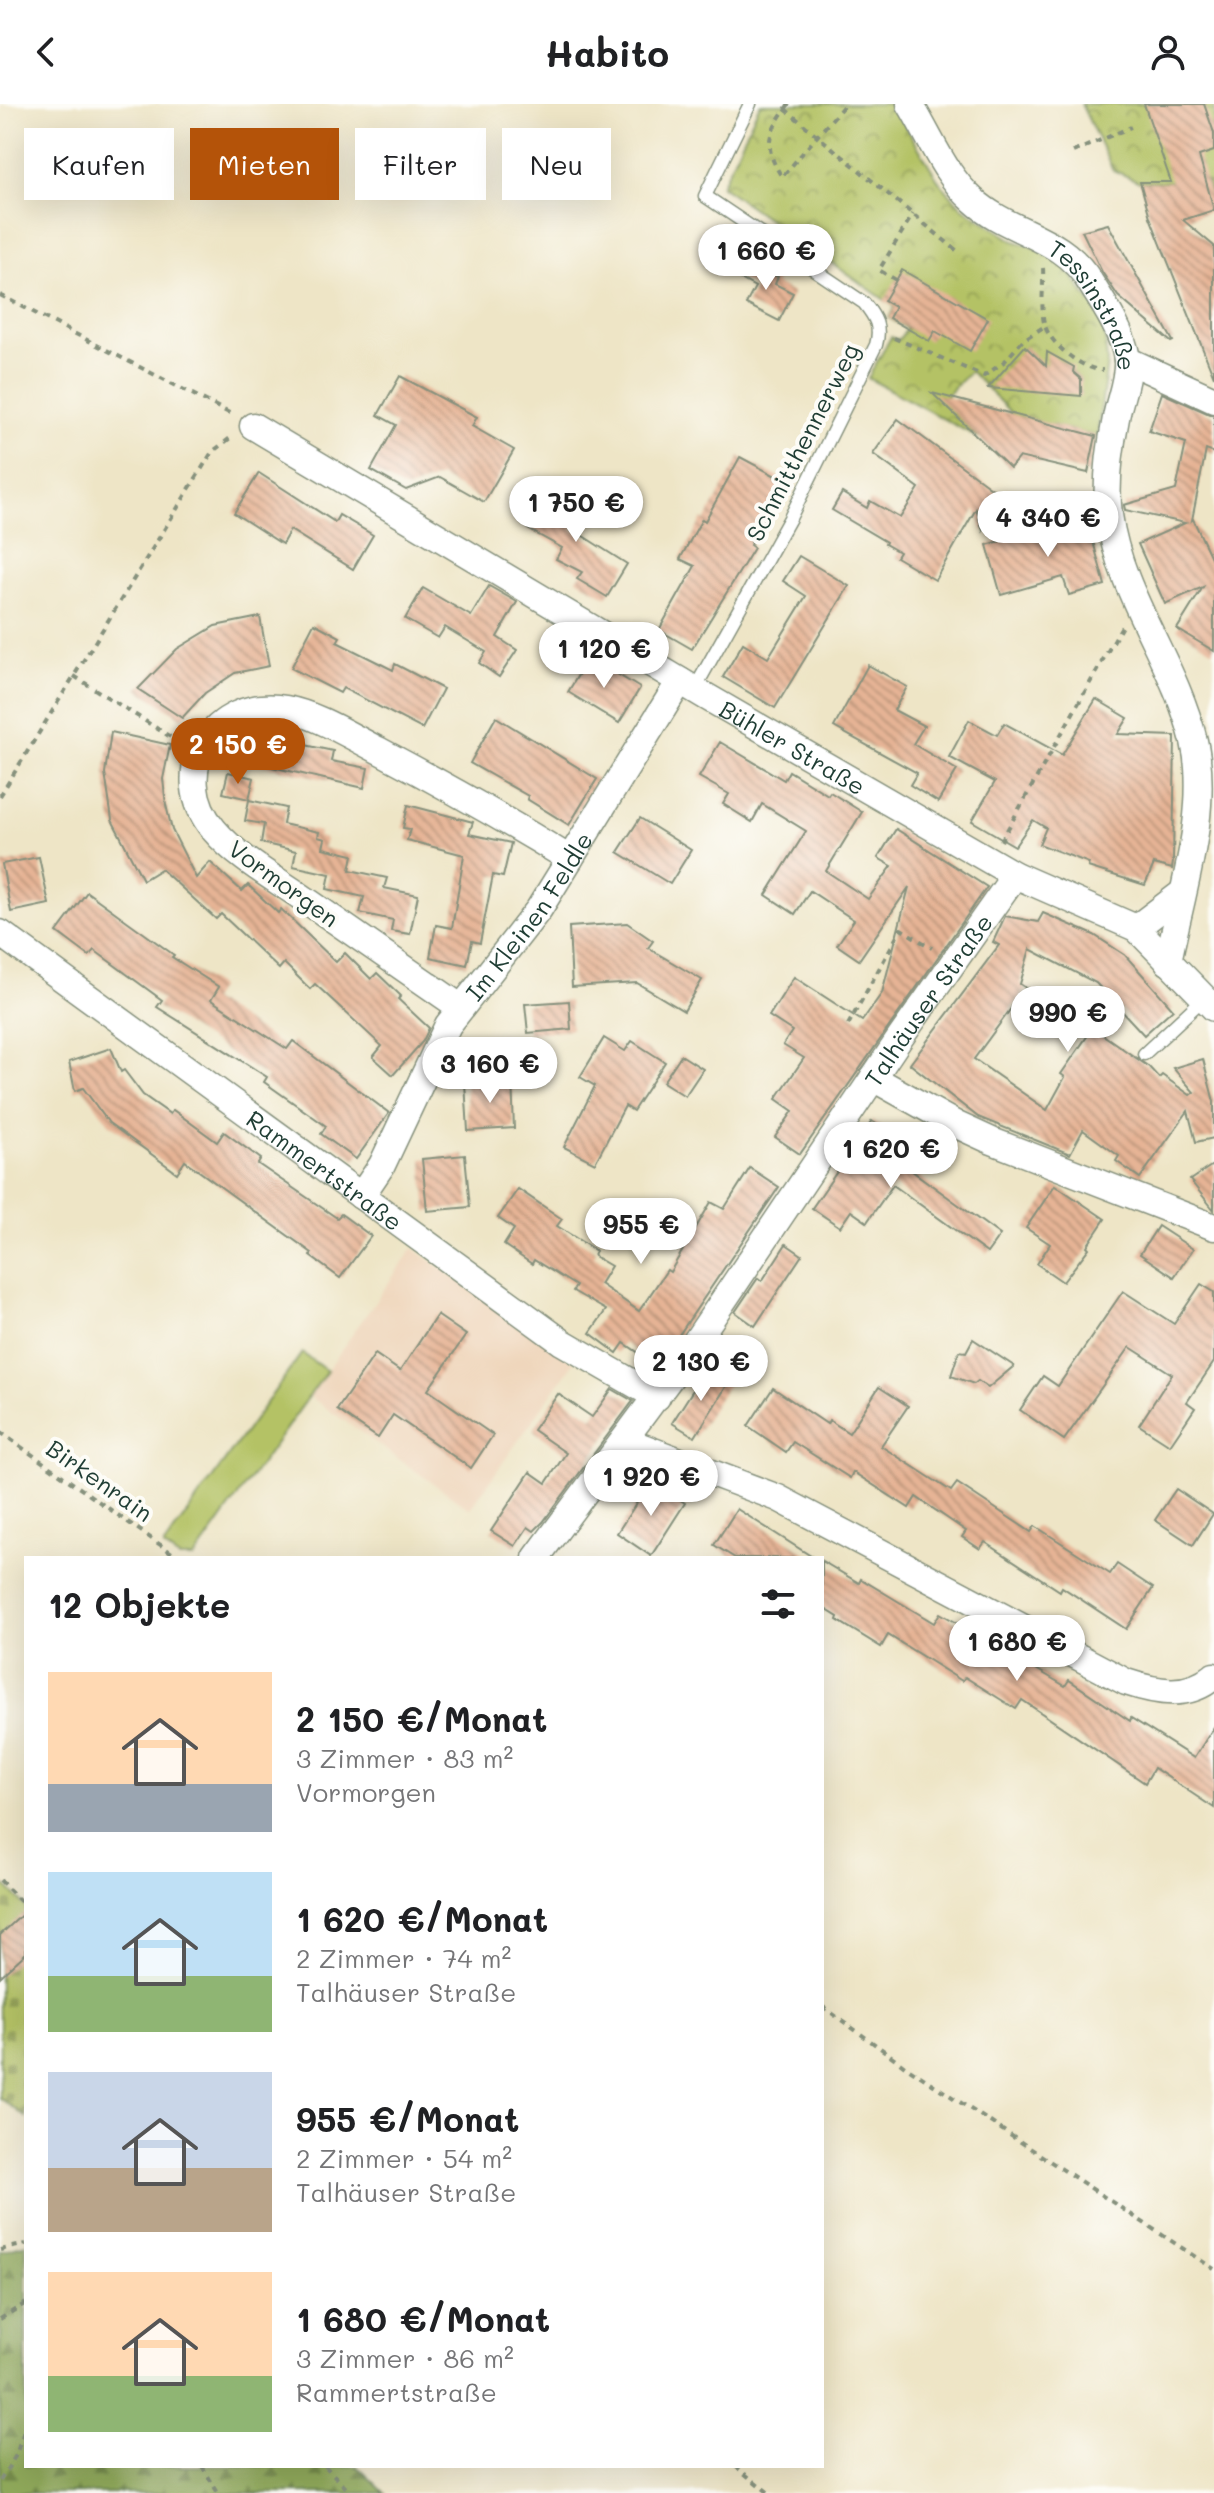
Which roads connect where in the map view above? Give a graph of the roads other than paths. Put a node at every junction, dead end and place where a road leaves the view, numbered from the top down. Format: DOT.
graph roads {
  1 [pos="750,104"];
  2 [pos="910,104"];
  3 [pos="1127,360"];
  4 [pos="1214,400"];
  5 [pos="253,426"];
  6 [pos="687,685"];
  7 [pos="570,859"];
  8 [pos="1015,875"];
  9 [pos="1182,893"];
  10 [pos="1136,928"];
  11 [pos="0,933"];
  12 [pos="1168,962"];
  13 [pos="1209,1004"];
  14 [pos="460,1007"];
  15 [pos="1144,1054"];
  16 [pos="873,1078"];
  17 [pos="361,1196"];
  18 [pos="1214,1227"];
  19 [pos="657,1397"];
  20 [pos="624,1440"];
  21 [pos="537,1556"];
  22 [pos="1214,1676"];
  1 -- 6 [label="lane, Schmitthennerweg"];
  2 -- 3 [label="street, Tessinstraße"];
  3 -- 4 [label="street"];
  3 -- 9 [label="street, Tessinstraße"];
  5 -- 6 [label="street, Bühler Straße"];
  6 -- 7 [label="street, Im Kleinen Feldle"];
  6 -- 8 [label="street, Bühler Straße"];
  7 -- 14 [label="street, Im Kleinen Feldle"];
  7 -- 14 [label="street, Vormorgen"];
  8 -- 10 [label="street, Bühler Straße"];
  8 -- 16 [label="street, Talhäuser Straße"];
  9 -- 10 [label="street"];
  9 -- 12 [label="street, Tessinstraße"];
  10 -- 12 [label="street"];
  11 -- 17 [label="street, Rammertstraße"];
  12 -- 13 [label="street"];
  13 -- 15 [label="lane"];
  14 -- 17 [label="street, Im Kleinen Feldle"];
  16 -- 18 [label="street"];
  16 -- 19 [label="street, Talhäuser Straße"];
  17 -- 19 [label="street, Rammertstraße"];
  19 -- 20 [label="street, Talhäuser Straße"];
  20 -- 21 [label="street, Talhäuser Straße"];
  20 -- 22 [label="street"];
}
